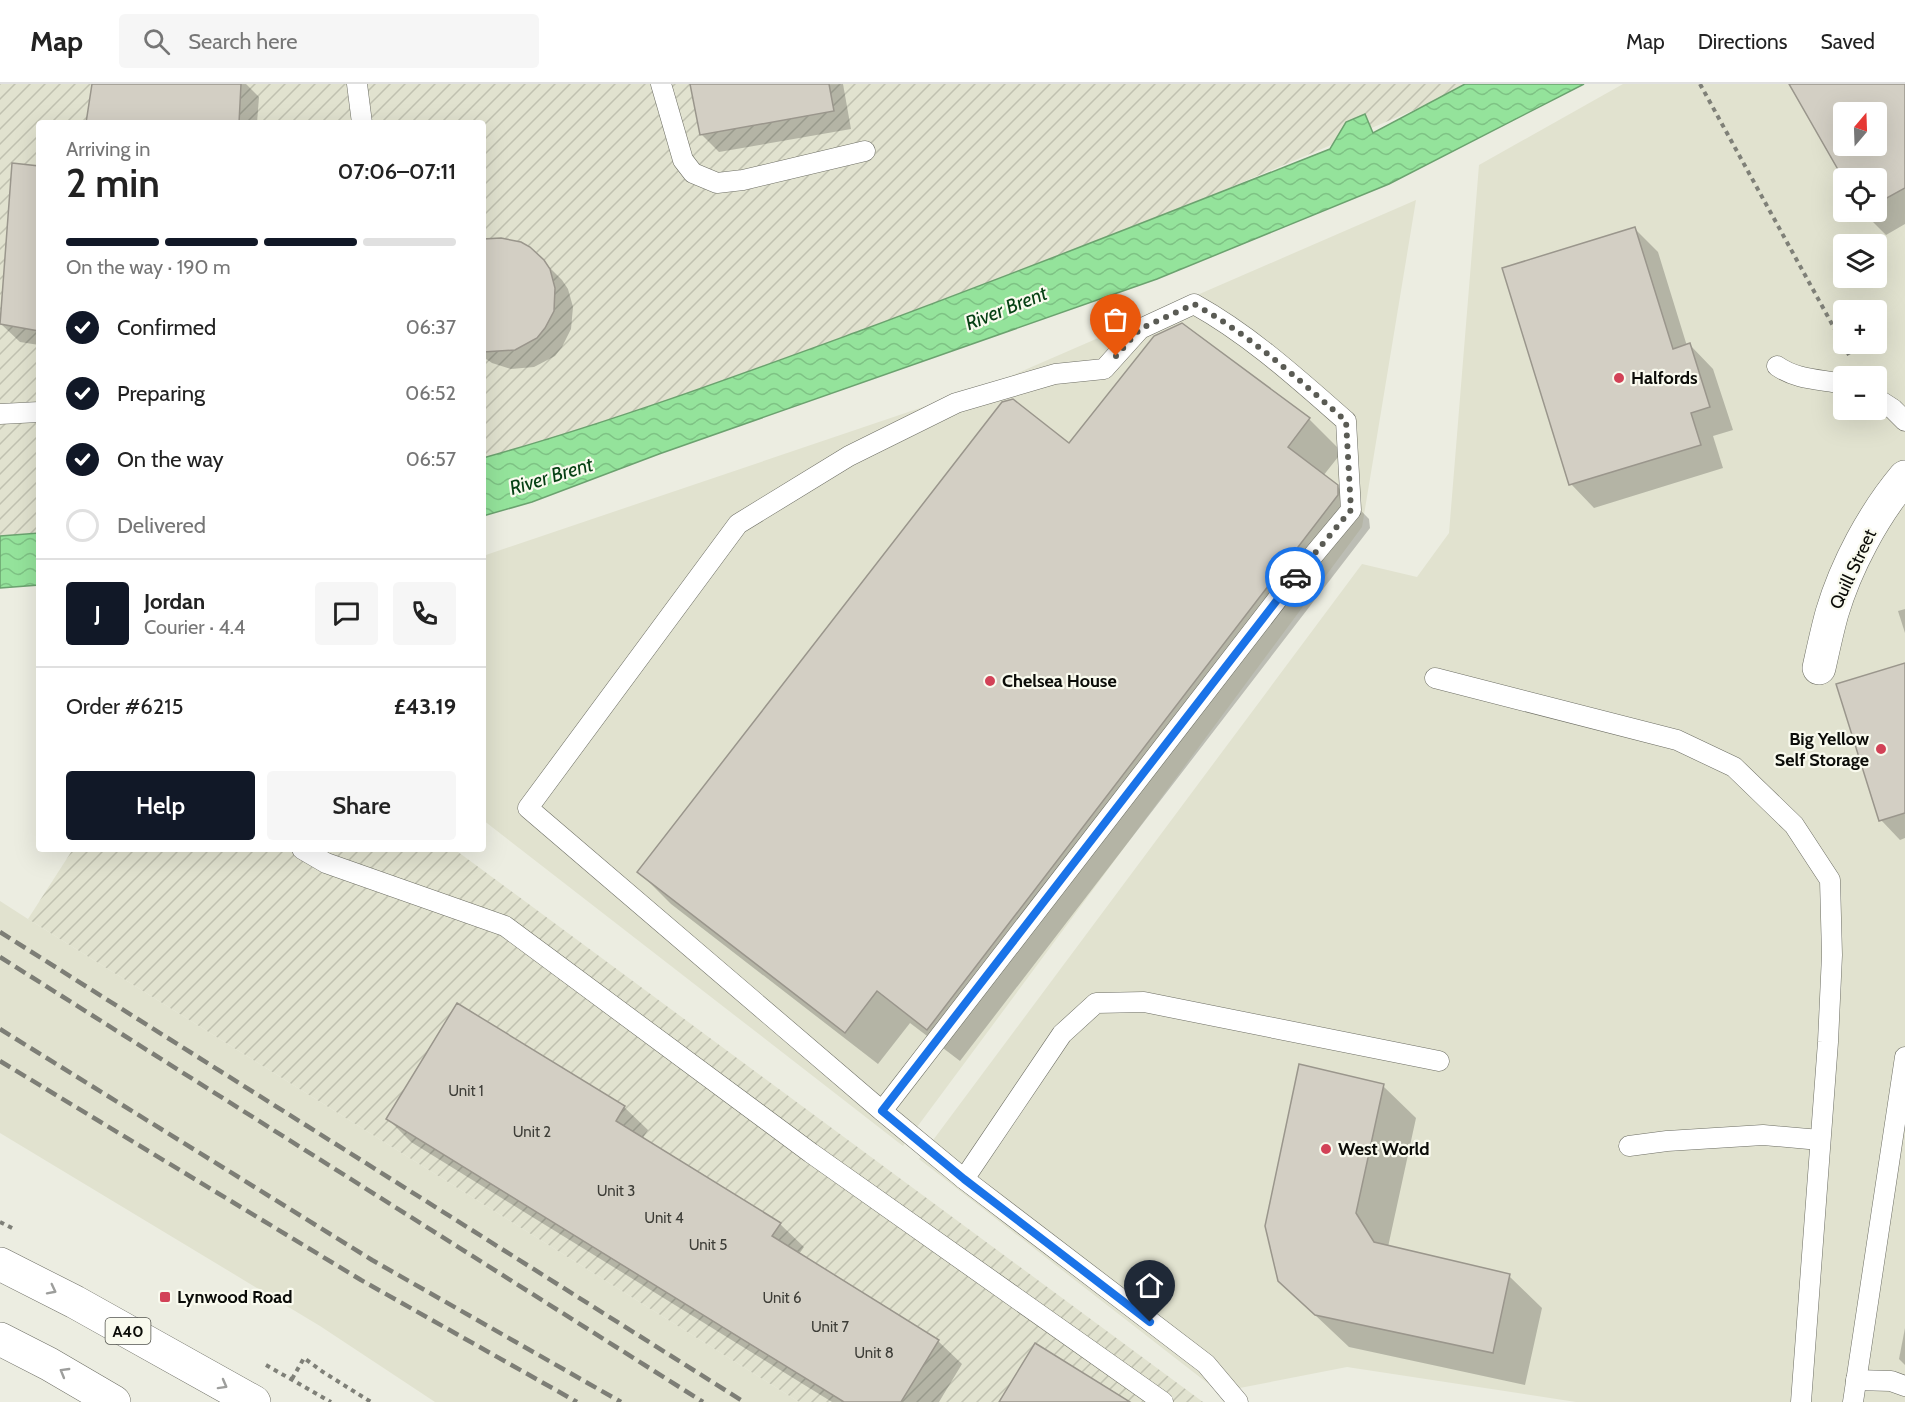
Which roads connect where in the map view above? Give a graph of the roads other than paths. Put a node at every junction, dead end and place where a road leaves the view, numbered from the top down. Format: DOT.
graph roads {
  1 [pos="357,84"];
  2 [pos="661,84"];
  3 [pos="362,120"];
  4 [pos="865,151"];
  5 [pos="1777,366"];
  6 [pos="1833,382"];
  7 [pos="1887,405"];
  8 [pos="36,412"];
  9 [pos="0,414"];
  10 [pos="1905,421"];
  11 [pos="1905,477"];
  12 [pos="1819,668"];
  13 [pos="1435,678"];
  14 [pos="307,852"];
  15 [pos="1905,1057"];
  16 [pos="1439,1061"];
  17 [pos="882,1111"];
  18 [pos="1820,1140"];
  19 [pos="1629,1146"];
  20 [pos="964,1179"];
  21 [pos="0,1264"];
  22 [pos="0,1338"];
  23 [pos="1856,1380"];
  24 [pos="1905,1386"];
  25 [pos="114,1402"];
  26 [pos="254,1402"];
  27 [pos="1162,1402"];
  28 [pos="1238,1402"];
  29 [pos="1801,1402"];
  30 [pos="1853,1402"];
  1 -- 3 [label="lane"];
  2 -- 4 [label="lane"];
  5 -- 6 [label="lane"];
  7 -- 10 [label="lane"];
  8 -- 9 [label="lane"];
  11 -- 12 [label="main road, Quill Street"];
  13 -- 18 [label="lane"];
  14 -- 27 [label="lane"];
  15 -- 23 [label="lane"];
  16 -- 20 [label="lane"];
  17 -- 17 [label="lane"];
  17 -- 20 [label="lane"];
  18 -- 19 [label="lane"];
  18 -- 29 [label="lane"];
  20 -- 28 [label="lane"];
  21 -- 26 [label="main road, A40, one-way"];
  25 -- 22 [label="main road, one-way"];
  23 -- 24 [label="lane"];
  23 -- 30 [label="lane"];
}
